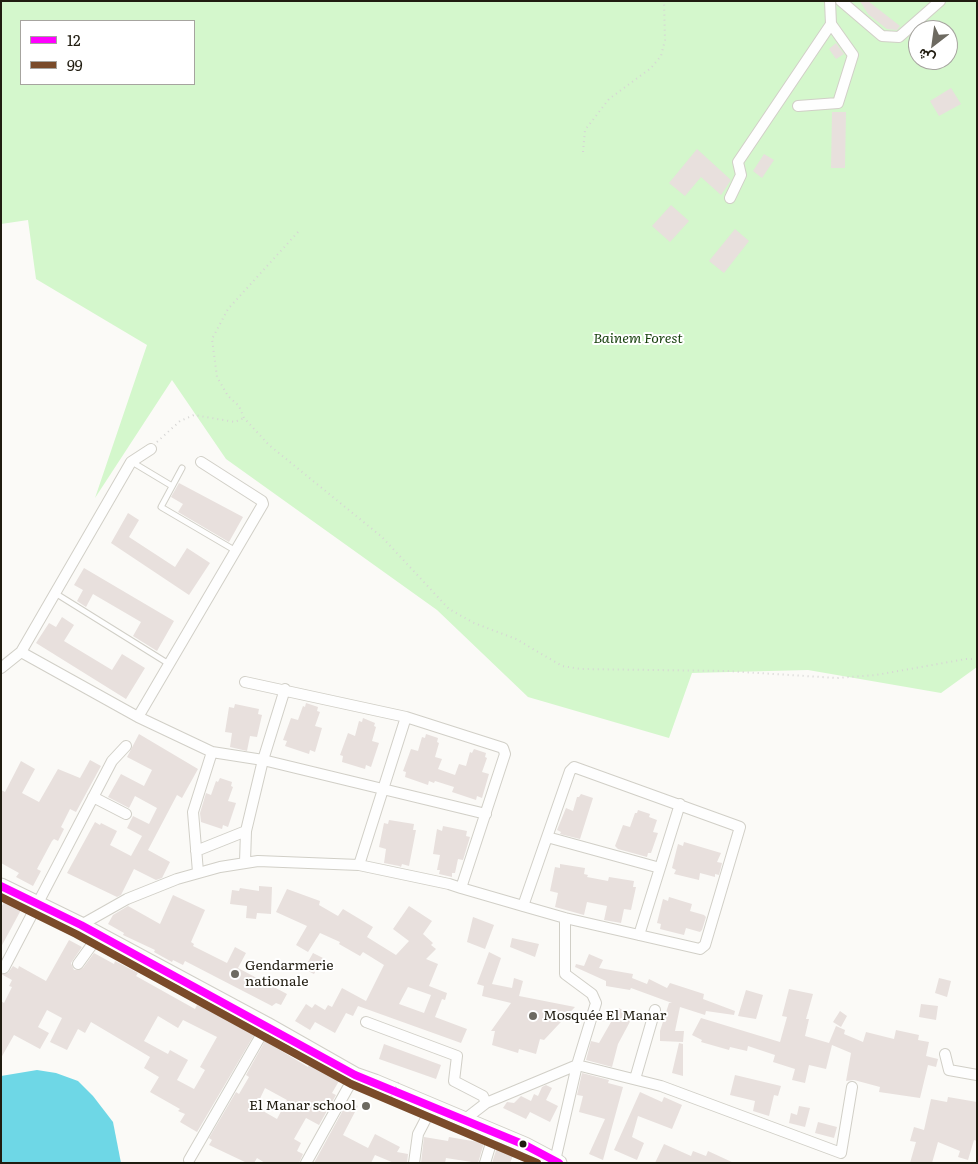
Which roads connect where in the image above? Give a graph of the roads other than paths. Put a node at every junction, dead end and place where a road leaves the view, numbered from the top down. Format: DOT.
graph roads {
  1 [pos="830,1"];
  2 [pos="841,1"];
  3 [pos="940,1"];
  4 [pos="831,24"];
  5 [pos="798,106"];
  6 [pos="730,198"];
  7 [pos="150,448"];
  8 [pos="131,462"];
  9 [pos="201,462"];
  10 [pos="182,468"];
  11 [pos="172,486"];
  12 [pos="237,551"];
  13 [pos="55,593"];
  14 [pos="21,652"];
  15 [pos="169,664"];
  16 [pos="1,668"];
  17 [pos="245,682"];
  18 [pos="285,689"];
  19 [pos="138,717"];
  20 [pos="406,717"];
  21 [pos="126,746"];
  22 [pos="212,752"];
  23 [pos="263,760"];
  24 [pos="384,790"];
  25 [pos="93,797"];
  26 [pos="680,804"];
  27 [pos="126,814"];
  28 [pos="486,814"];
  29 [pos="246,831"];
  30 [pos="547,837"];
  31 [pos="196,851"];
  32 [pos="245,862"];
  33 [pos="359,865"];
  34 [pos="660,868"];
  35 [pos="198,872"];
  36 [pos="1,886"];
  37 [pos="461,888"];
  38 [pos="37,904"];
  39 [pos="522,906"];
  40 [pos="564,918"];
  41 [pos="81,925"];
  42 [pos="99,935"];
  43 [pos="639,935"];
  44 [pos="78,964"];
  45 [pos="4,968"];
  46 [pos="655,1010"];
  47 [pos="366,1022"];
  48 [pos="267,1025"];
  49 [pos="945,1054"];
  50 [pos="577,1065"];
  51 [pos="355,1075"];
  52 [pos="977,1075"];
  53 [pos="635,1079"];
  54 [pos="852,1087"];
  55 [pos="486,1103"];
  56 [pos="432,1107"];
  57 [pos="464,1120"];
  58 [pos="494,1133"];
  59 [pos="189,1160"];
  60 [pos="557,1162"];
  61 [pos="306,1163"];
  62 [pos="414,1163"];
  63 [pos="485,1163"];
  1 -- 4 [label="street"];
  2 -- 3 [label="street"];
  4 -- 5 [label="street"];
  4 -- 6 [label="street"];
  7 -- 8 [label="street"];
  8 -- 11 [label="lane"];
  8 -- 13 [label="street"];
  9 -- 12 [label="street"];
  10 -- 11 [label="lane"];
  11 -- 12 [label="lane"];
  12 -- 15 [label="street"];
  13 -- 14 [label="street"];
  13 -- 15 [label="lane"];
  14 -- 16 [label="street"];
  14 -- 19 [label="street"];
  15 -- 19 [label="street"];
  17 -- 18 [label="street"];
  18 -- 20 [label="street"];
  18 -- 23 [label="street"];
  19 -- 22 [label="street"];
  20 -- 24 [label="street"];
  20 -- 28 [label="street"];
  21 -- 25 [label="street"];
  22 -- 23 [label="street"];
  22 -- 31 [label="street"];
  23 -- 24 [label="street"];
  23 -- 29 [label="street"];
  24 -- 28 [label="street"];
  24 -- 33 [label="street"];
  25 -- 27 [label="street"];
  25 -- 38 [label="street"];
  26 -- 30 [label="street"];
  26 -- 34 [label="street"];
  26 -- 43 [label="street"];
  28 -- 37 [label="street"];
  29 -- 31 [label="street"];
  29 -- 32 [label="street"];
  30 -- 34 [label="street"];
  30 -- 39 [label="street"];
  31 -- 35 [label="street"];
  32 -- 33 [label="street"];
  32 -- 35 [label="street"];
  33 -- 37 [label="street"];
  34 -- 43 [label="street"];
  35 -- 41 [label="street"];
  36 -- 38 [label="main road"];
  37 -- 39 [label="street"];
  38 -- 41 [label="main road"];
  38 -- 45 [label="street"];
  39 -- 40 [label="street"];
  40 -- 43 [label="street"];
  40 -- 50 [label="street"];
  41 -- 42 [label="main road"];
  42 -- 44 [label="street"];
  42 -- 48 [label="main road"];
  46 -- 53 [label="street"];
  47 -- 55 [label="street"];
  48 -- 51 [label="main road"];
  48 -- 59 [label="street"];
  49 -- 52 [label="street"];
  50 -- 53 [label="street"];
  50 -- 55 [label="street"];
  50 -- 60 [label="street"];
  51 -- 56 [label="main road"];
  51 -- 61 [label="street"];
  53 -- 54 [label="street"];
  55 -- 57 [label="street"];
  56 -- 57 [label="main road"];
  56 -- 62 [label="street"];
  57 -- 58 [label="main road"];
  58 -- 60 [label="main road"];
  58 -- 63 [label="street"];
}
